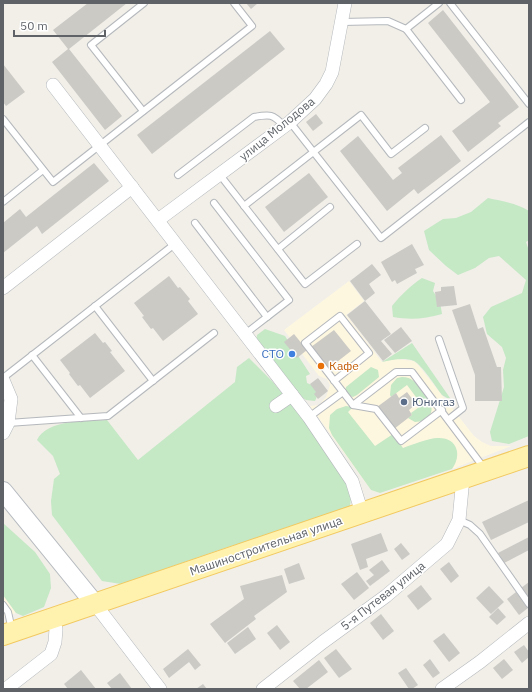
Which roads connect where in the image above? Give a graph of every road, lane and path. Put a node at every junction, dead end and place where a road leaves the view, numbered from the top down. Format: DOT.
graph roads {
  1 [pos="144,3"];
  2 [pos="234,3"];
  3 [pos="345,3"];
  4 [pos="439,3"];
  5 [pos="450,3"];
  6 [pos="342,22"];
  7 [pos="406,29"];
  8 [pos="53,85"];
  9 [pos="461,100"];
  10 [pos="529,104"];
  11 [pos="143,111"];
  12 [pos="3,119"];
  13 [pos="529,122"];
  14 [pos="287,124"];
  15 [pos="425,128"];
  16 [pos="99,145"];
  17 [pos="313,152"];
  18 [pos="43,170"];
  19 [pos="178,175"];
  20 [pos="220,175"];
  21 [pos="132,187"];
  22 [pos="3,202"];
  23 [pos="214,203"];
  24 [pos="244,206"];
  25 [pos="330,207"];
  26 [pos="158,220"];
  27 [pos="196,223"];
  28 [pos="176,243"];
  29 [pos="357,244"];
  30 [pos="278,249"];
  31 [pos="3,288"];
  32 [pos="95,306"];
  33 [pos="267,317"];
  34 [pos="214,333"];
  35 [pos="246,334"];
  36 [pos="439,339"];
  37 [pos="32,355"];
  38 [pos="3,379"];
  39 [pos="154,381"];
  40 [pos="334,381"];
  41 [pos="343,392"];
  42 [pos="292,395"];
  43 [pos="353,405"];
  44 [pos="276,406"];
  45 [pos="442,410"];
  46 [pos="309,417"];
  47 [pos="81,418"];
  48 [pos="449,419"];
  49 [pos="6,428"];
  50 [pos="529,456"];
  51 [pos="486,470"];
  52 [pos="463,478"];
  53 [pos="3,491"];
  54 [pos="362,513"];
  55 [pos="458,520"];
  56 [pos="95,604"];
  57 [pos="529,604"];
  58 [pos="3,605"];
  59 [pos="52,619"];
  60 [pos="529,623"];
  61 [pos="8,633"];
  62 [pos="6,689"];
  63 [pos="160,689"];
  64 [pos="263,689"];
  65 [pos="442,689"];
  1 -- 11 [label="lane"];
  2 -- 11 [label="lane"];
  3 -- 6 [label="street, улица Молодова"];
  4 -- 7 [label="lane"];
  5 -- 10 [label="lane"];
  6 -- 7 [label="lane"];
  6 -- 14 [label="street, улица Молодова"];
  7 -- 9 [label="lane"];
  8 -- 16 [label="street"];
  11 -- 16 [label="lane"];
  12 -- 18 [label="lane"];
  13 -- 17 [label="lane"];
  14 -- 17 [label="lane"];
  14 -- 19 [label="lane"];
  14 -- 20 [label="street, улица Молодова"];
  15 -- 17 [label="lane"];
  16 -- 18 [label="lane"];
  16 -- 21 [label="street"];
  17 -- 24 [label="lane"];
  18 -- 22 [label="lane"];
  20 -- 24 [label="lane"];
  20 -- 26 [label="street, улица Молодова"];
  21 -- 26 [label="street"];
  21 -- 31 [label="street"];
  23 -- 33 [label="lane"];
  24 -- 30 [label="lane"];
  25 -- 30 [label="lane"];
  26 -- 28 [label="street"];
  27 -- 33 [label="lane"];
  28 -- 32 [label="lane"];
  28 -- 35 [label="street"];
  29 -- 30 [label="lane"];
  32 -- 37 [label="lane"];
  32 -- 39 [label="lane"];
  33 -- 35 [label="lane"];
  34 -- 39 [label="lane"];
  35 -- 42 [label="street"];
  36 -- 48 [label="lane"];
  37 -- 38 [label="lane"];
  37 -- 47 [label="lane"];
  38 -- 49 [label="street"];
  39 -- 47 [label="lane"];
  40 -- 40 [label="lane"];
  40 -- 41 [label="lane"];
  41 -- 43 [label="lane"];
  41 -- 46 [label="lane"];
  42 -- 44 [label="street"];
  42 -- 46 [label="street"];
  43 -- 45 [label="lane"];
  43 -- 45 [label="lane"];
  45 -- 48 [label="lane"];
  46 -- 54 [label="street"];
  47 -- 49 [label="lane"];
  48 -- 51 [label="lane"];
  50 -- 51 [label="main road, Машиностроительная улица"];
  51 -- 52 [label="main road, Машиностроительная улица"];
  52 -- 54 [label="main road, Машиностроительная улица"];
  52 -- 55 [label="street, 5-я Путевая улица"];
  53 -- 56 [label="main road"];
  54 -- 56 [label="main road, Машиностроительная улица"];
  55 -- 57 [label="lane"];
  55 -- 64 [label="street, 5-я Путевая улица"];
  56 -- 59 [label="main road, Машиностроительная улица"];
  56 -- 63 [label="street"];
  58 -- 61 [label="lane"];
  59 -- 61 [label="main road, Машиностроительная улица"];
  59 -- 62 [label="street"];
  60 -- 65 [label="street"];
}
